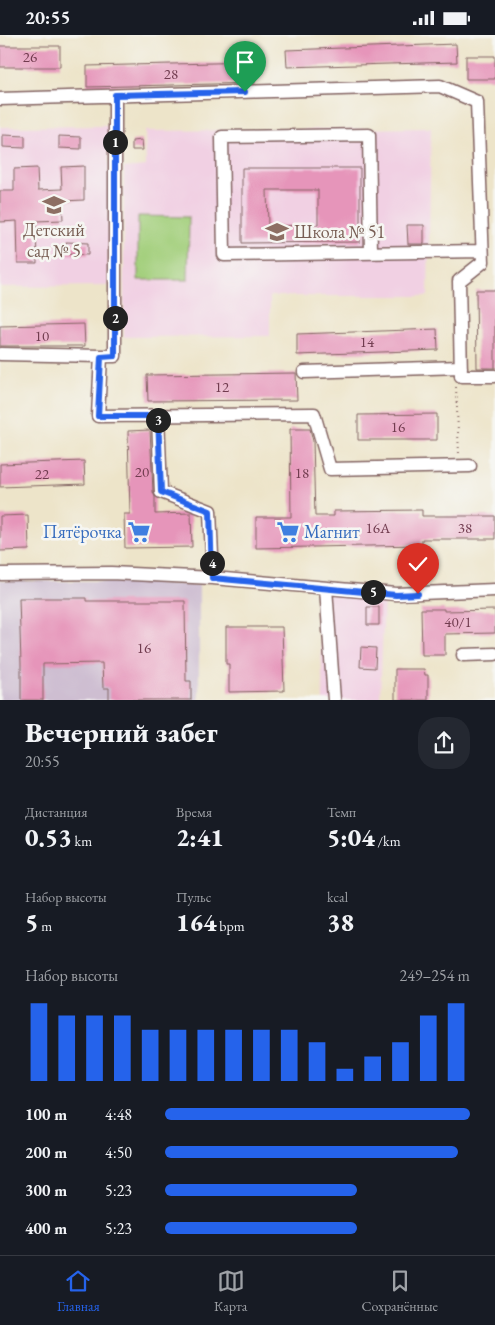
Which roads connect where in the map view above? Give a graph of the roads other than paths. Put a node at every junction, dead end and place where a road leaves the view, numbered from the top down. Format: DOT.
graph roads {
  1 [pos="115,95"];
  2 [pos="0,99"];
  3 [pos="482,251"];
  4 [pos="371,253"];
  5 [pos="0,354"];
  6 [pos="101,357"];
  7 [pos="461,367"];
  8 [pos="304,372"];
  9 [pos="495,376"];
  10 [pos="158,416"];
  11 [pos="465,467"];
  12 [pos="0,574"];
  13 [pos="212,578"];
  14 [pos="326,588"];
  15 [pos="495,590"];
  16 [pos="495,654"];
  17 [pos="463,655"];
  18 [pos="334,700"];
  1 -- 2 [label="street"];
  1 -- 3 [label="street"];
  1 -- 6 [label="street"];
  3 -- 4 [label="street"];
  3 -- 7 [label="street"];
  4 -- 4 [label="street"];
  5 -- 6 [label="street"];
  6 -- 10 [label="street"];
  7 -- 8 [label="street"];
  7 -- 9 [label="street"];
  10 -- 11 [label="street"];
  10 -- 13 [label="street"];
  12 -- 13 [label="street"];
  13 -- 14 [label="street"];
  14 -- 15 [label="street"];
  14 -- 18 [label="street"];
  16 -- 17 [label="street"];
}
